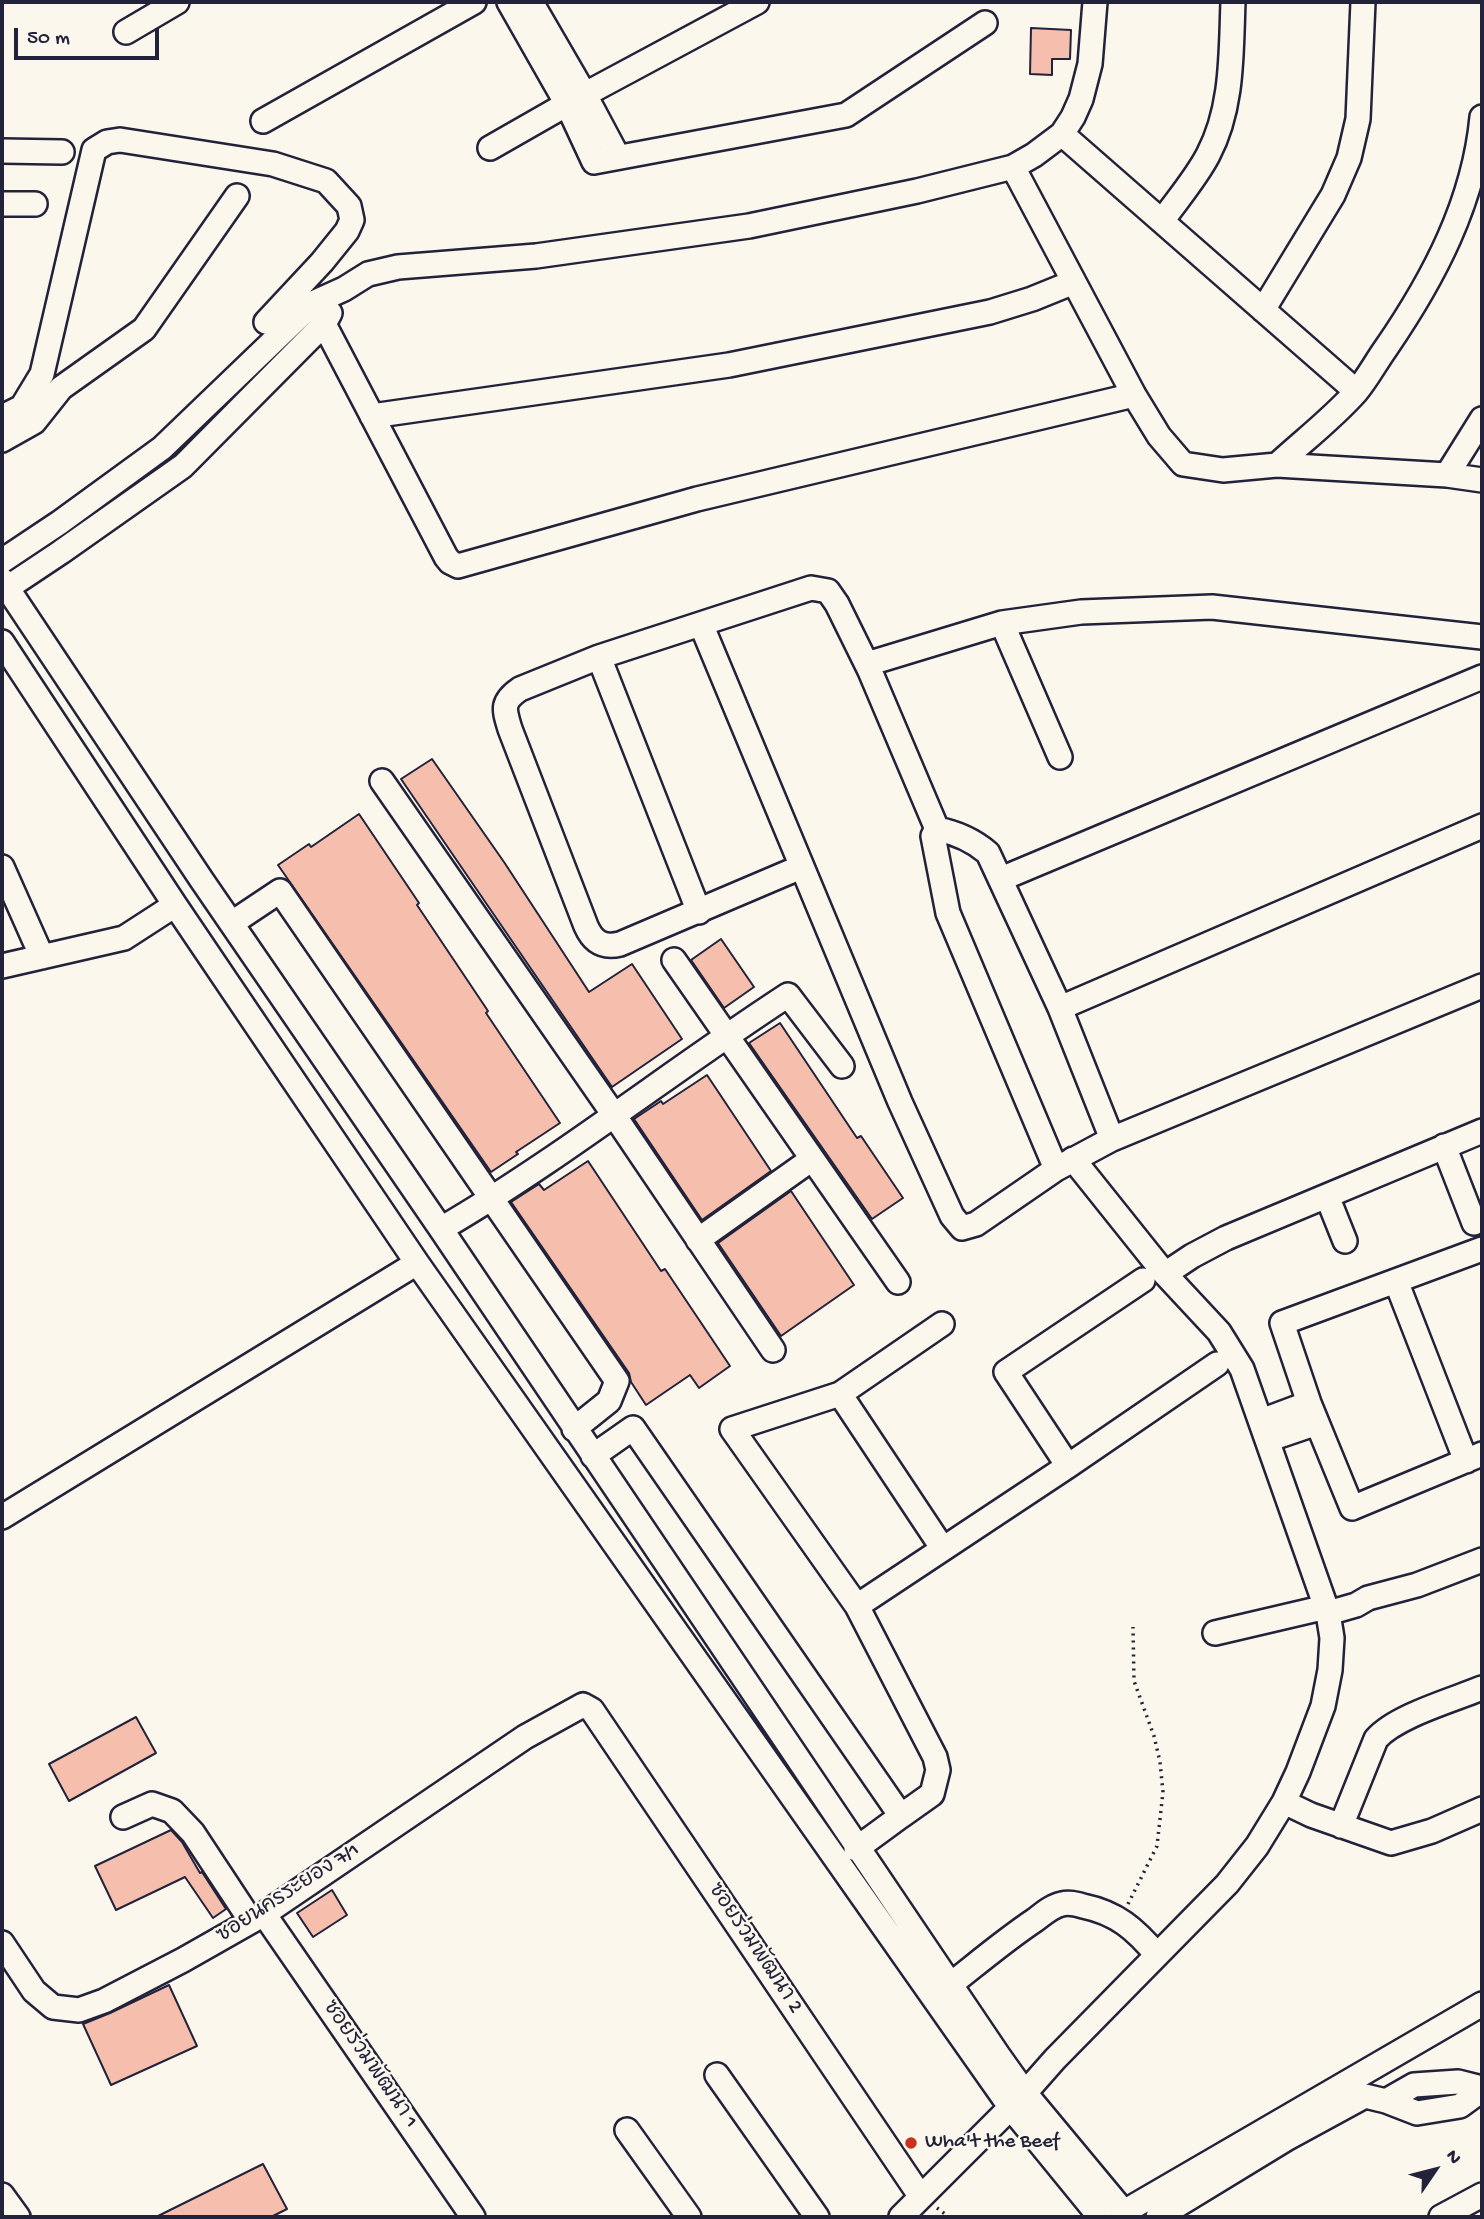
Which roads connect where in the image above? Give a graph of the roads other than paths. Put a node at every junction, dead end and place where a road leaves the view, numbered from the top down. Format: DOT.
graph roads {
  1 [pos="177,2"];
  2 [pos="474,2"];
  3 [pos="509,2"];
  4 [pos="531,2"];
  5 [pos="757,2"];
  6 [pos="1095,2"];
  7 [pos="1233,2"];
  8 [pos="1363,2"];
  9 [pos="985,23"];
  10 [pos="126,32"];
  11 [pos="576,99"];
  12 [pos="1482,117"];
  13 [pos="263,121"];
  14 [pos="1062,134"];
  15 [pos="490,148"];
  16 [pos="2,151"];
  17 [pos="62,152"];
  18 [pos="618,157"];
  19 [pos="1013,167"];
  20 [pos="237,196"];
  21 [pos="2,204"];
  22 [pos="35,204"];
  23 [pos="1161,221"];
  24 [pos="1074,282"];
  25 [pos="344,289"];
  26 [pos="313,303"];
  27 [pos="1263,310"];
  28 [pos="265,322"];
  29 [pos="324,324"];
  30 [pos="42,374"];
  31 [pos="61,388"];
  32 [pos="1356,391"];
  33 [pos="1134,395"];
  34 [pos="372,416"];
  35 [pos="2,417"];
  36 [pos="1482,419"];
  37 [pos="2,440"];
  38 [pos="1277,466"];
  39 [pos="1447,475"];
  40 [pos="1482,480"];
  41 [pos="2,561"];
  42 [pos="4,584"];
  43 [pos="701,624"];
  44 [pos="1002,624"];
  45 [pos="1482,637"];
  46 [pos="2,642"];
  47 [pos="599,657"];
  48 [pos="867,664"];
  49 [pos="1482,677"];
  50 [pos="1060,757"];
  51 [pos="382,781"];
  52 [pos="1482,827"];
  53 [pos="937,829"];
  54 [pos="2,867"];
  55 [pos="801,867"];
  56 [pos="1001,879"];
  57 [pos="175,905"];
  58 [pos="699,912"];
  59 [pos="232,923"];
  60 [pos="42,957"];
  61 [pos="674,960"];
  62 [pos="2,966"];
  63 [pos="1482,986"];
  64 [pos="1060,1008"];
  65 [pos="725,1036"];
  66 [pos="317,1047"];
  67 [pos="842,1066"];
  68 [pos="286,1069"];
  69 [pos="614,1115"];
  70 [pos="1482,1130"];
  71 [pos="1444,1146"];
  72 [pos="1084,1154"];
  73 [pos="812,1159"];
  74 [pos="1326,1196"];
  75 [pos="492,1199"];
  76 [pos="1474,1223"];
  77 [pos="440,1229"];
  78 [pos="698,1240"];
  79 [pos="1345,1241"];
  80 [pos="1482,1250"];
  81 [pos="417,1263"];
  82 [pos="1154,1277"];
  83 [pos="898,1282"];
  84 [pos="1396,1282"];
  85 [pos="942,1324"];
  86 [pos="773,1350"];
  87 [pos="1217,1364"];
  88 [pos="841,1394"];
  89 [pos="1313,1413"];
  90 [pos="574,1429"];
  91 [pos="1264,1431"];
  92 [pos="593,1456"];
  93 [pos="1474,1457"];
  94 [pos="1069,1466"];
  95 [pos="2,1517"];
  96 [pos="943,1549"];
  97 [pos="1482,1560"];
  98 [pos="857,1606"];
  99 [pos="1326,1608"];
  100 [pos="1215,1633"];
  101 [pos="1482,1688"];
  102 [pos="583,1705"];
  103 [pos="1284,1802"];
  104 [pos="1482,1809"];
  105 [pos="897,1810"];
  106 [pos="123,1817"];
  107 [pos="1341,1826"];
  108 [pos="856,1849"];
  109 [pos="258,1918"];
  110 [pos="2,1943"];
  111 [pos="1157,1955"];
  112 [pos="950,1985"];
  113 [pos="1482,2004"];
  114 [pos="717,2075"];
  115 [pos="1482,2089"];
  116 [pos="1018,2101"];
  117 [pos="627,2130"];
  118 [pos="2,2195"];
  119 [pos="1482,2195"];
  120 [pos="921,2197"];
  121 [pos="1126,2215"];
  122 [pos="18,2217"];
  123 [pos="473,2217"];
  124 [pos="689,2217"];
  125 [pos="817,2217"];
  126 [pos="901,2217"];
  127 [pos="1101,2217"];
  128 [pos="1158,2217"];
  129 [pos="1441,2217"];
  1 -- 10 [label="street"];
  2 -- 13 [label="street"];
  3 -- 11 [label="street"];
  4 -- 11 [label="street"];
  5 -- 11 [label="street"];
  6 -- 14 [label="street"];
  7 -- 23 [label="street"];
  8 -- 27 [label="street"];
  9 -- 18 [label="street"];
  11 -- 15 [label="street"];
  11 -- 18 [label="street"];
  11 -- 18 [label="street"];
  12 -- 32 [label="street"];
  14 -- 19 [label="street"];
  14 -- 23 [label="street"];
  16 -- 17 [label="street"];
  19 -- 24 [label="street"];
  19 -- 25 [label="street"];
  20 -- 31 [label="street"];
  21 -- 22 [label="street"];
  23 -- 27 [label="street"];
  24 -- 33 [label="street"];
  24 -- 34 [label="street"];
  25 -- 26 [label="street"];
  25 -- 29 [label="street"];
  26 -- 29 [label="street"];
  26 -- 41 [label="street"];
  27 -- 32 [label="street"];
  28 -- 30 [label="street"];
  29 -- 34 [label="street"];
  29 -- 42 [label="street"];
  30 -- 31 [label="street"];
  30 -- 35 [label="street"];
  31 -- 37 [label="street"];
  32 -- 38 [label="street"];
  33 -- 34 [label="street"];
  33 -- 38 [label="street"];
  36 -- 39 [label="street"];
  38 -- 39 [label="street"];
  39 -- 40 [label="street"];
  42 -- 59 [label="street"];
  43 -- 47 [label="street"];
  43 -- 48 [label="street"];
  43 -- 55 [label="street"];
  44 -- 45 [label="street"];
  44 -- 48 [label="street"];
  44 -- 50 [label="street"];
  46 -- 57 [label="street"];
  47 -- 58 [label="street"];
  47 -- 58 [label="street"];
  48 -- 53 [label="street"];
  49 -- 56 [label="street"];
  51 -- 69 [label="street"];
  52 -- 64 [label="street"];
  53 -- 56 [label="street"];
  53 -- 72 [label="street"];
  54 -- 60 [label="street"];
  55 -- 58 [label="street"];
  55 -- 72 [label="street"];
  56 -- 64 [label="street"];
  57 -- 60 [label="street"];
  57 -- 68 [label="street"];
  59 -- 66 [label="street"];
  59 -- 75 [label="street"];
  60 -- 62 [label="street"];
  61 -- 65 [label="street"];
  63 -- 72 [label="street"];
  64 -- 72 [label="street"];
  65 -- 67 [label="street"];
  65 -- 69 [label="street"];
  65 -- 73 [label="street"];
  66 -- 68 [label="street"];
  66 -- 77 [label="street"];
  68 -- 81 [label="street"];
  69 -- 75 [label="street"];
  69 -- 78 [label="street"];
  70 -- 71 [label="street"];
  71 -- 74 [label="street"];
  71 -- 76 [label="street"];
  72 -- 82 [label="street"];
  73 -- 78 [label="street"];
  73 -- 83 [label="street"];
  74 -- 79 [label="street"];
  74 -- 82 [label="street"];
  75 -- 77 [label="street"];
  75 -- 90 [label="street"];
  77 -- 90 [label="street"];
  78 -- 86 [label="street"];
  80 -- 84 [label="street"];
  81 -- 95 [label="street"];
  81 -- 116 [label="street"];
  82 -- 91 [label="street"];
  82 -- 94 [label="street"];
  84 -- 89 [label="street"];
  84 -- 93 [label="street"];
  85 -- 88 [label="street"];
  87 -- 94 [label="street"];
  88 -- 96 [label="street"];
  88 -- 98 [label="street"];
  89 -- 91 [label="street"];
  89 -- 93 [label="street"];
  90 -- 92 [label="street"];
  91 -- 99 [label="street"];
  92 -- 105 [label="street"];
  92 -- 108 [label="street"];
  94 -- 96 [label="street"];
  96 -- 98 [label="street"];
  97 -- 99 [label="street"];
  98 -- 105 [label="street"];
  99 -- 100 [label="street"];
  99 -- 103 [label="street"];
  101 -- 107 [label="street"];
  102 -- 109 [label="street, ซอยนครระยอง 7/1"];
  102 -- 120 [label="street, ซอยร่วมพัฒนา 2"];
  103 -- 107 [label="street"];
  103 -- 111 [label="street"];
  104 -- 107 [label="street"];
  105 -- 108 [label="street"];
  106 -- 109 [label="street, ซอยร่วมพัฒนา 1"];
  108 -- 112 [label="street"];
  109 -- 110 [label="street, ซอยนครระยอง 7/1"];
  109 -- 123 [label="street, ซอยร่วมพัฒนา 1"];
  111 -- 112 [label="street"];
  111 -- 116 [label="street"];
  112 -- 116 [label="street"];
  113 -- 121 [label="street"];
  114 -- 125 [label="street"];
  115 -- 128 [label="street"];
  116 -- 120 [label="street"];
  116 -- 121 [label="street"];
  116 -- 127 [label="street"];
  117 -- 124 [label="street"];
  118 -- 122 [label="street"];
  119 -- 129 [label="street"];
  120 -- 126 [label="street"];
}
